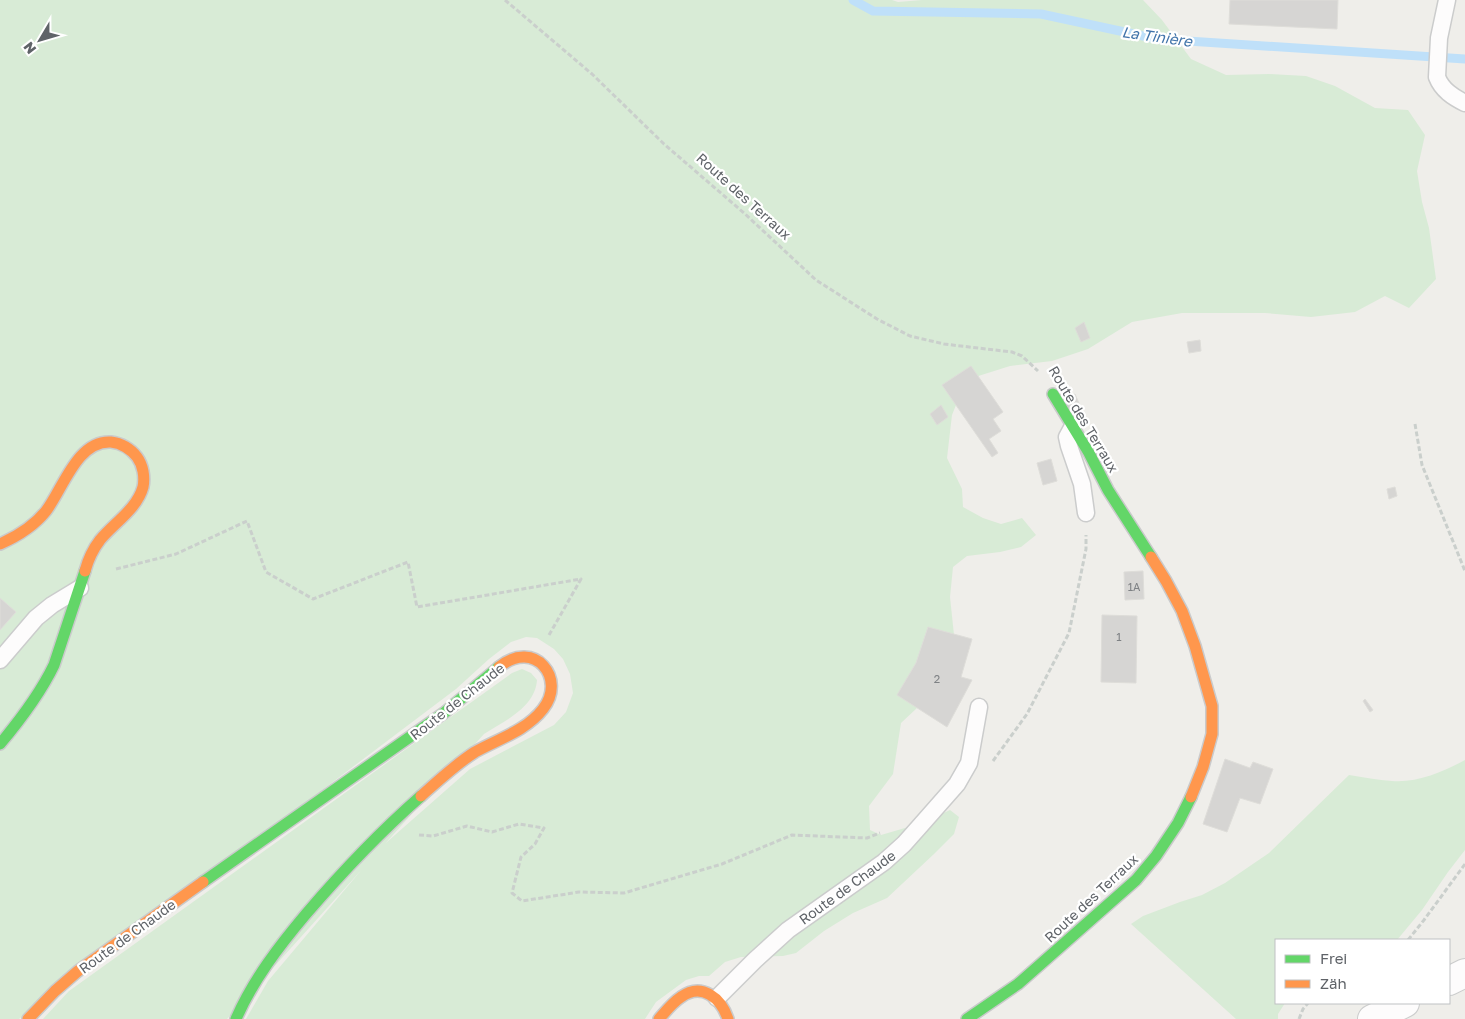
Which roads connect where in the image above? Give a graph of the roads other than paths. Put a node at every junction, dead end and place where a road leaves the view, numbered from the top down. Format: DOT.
graph roads {
  1 [pos="1447,0"];
  2 [pos="1465,103"];
  3 [pos="1053,394"];
  4 [pos="1073,426"];
  5 [pos="1086,513"];
  6 [pos="0,544"];
  7 [pos="82,582"];
  8 [pos="0,660"];
  9 [pos="979,707"];
  10 [pos="0,744"];
  11 [pos="1465,974"];
  12 [pos="1450,981"];
  13 [pos="717,998"];
  14 [pos="1403,1004"];
  15 [pos="28,1019"];
  16 [pos="236,1019"];
  17 [pos="659,1019"];
  18 [pos="728,1019"];
  19 [pos="967,1019"];
  20 [pos="1372,1019"];
  1 -- 2 [label="lane"];
  3 -- 4 [label="street, Route des Terraux"];
  4 -- 5 [label="lane"];
  4 -- 19 [label="street, Route des Terraux"];
  6 -- 7 [label="street"];
  7 -- 8 [label="lane"];
  7 -- 10 [label="street"];
  9 -- 13 [label="lane, Route de Chaude"];
  11 -- 12 [label="street"];
  13 -- 17 [label="street"];
  13 -- 18 [label="street"];
  14 -- 20 [label="street"];
  15 -- 16 [label="street, Route de Chaude"];
}
